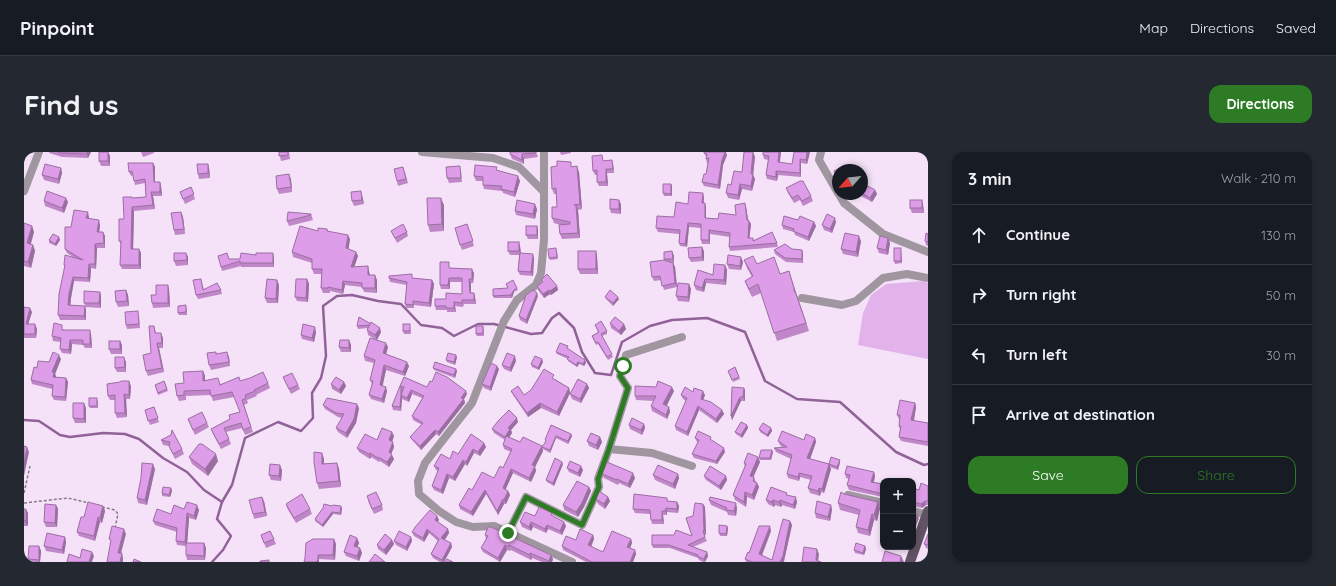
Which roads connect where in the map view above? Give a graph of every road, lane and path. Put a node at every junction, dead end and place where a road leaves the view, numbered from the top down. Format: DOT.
graph roads {
  1 [pos="39,152"];
  2 [pos="422,152"];
  3 [pos="544,152"];
  4 [pos="821,152"];
  5 [pos="832,183"];
  6 [pos="24,191"];
  7 [pos="544,192"];
  8 [pos="842,200"];
  9 [pos="928,252"];
  10 [pos="928,278"];
  11 [pos="802,298"];
  12 [pos="682,336"];
  13 [pos="609,449"];
  14 [pos="30,466"];
  15 [pos="692,466"];
  16 [pos="24,493"];
  17 [pos="848,495"];
  18 [pos="880,502"];
  19 [pos="24,503"];
  20 [pos="95,505"];
  21 [pos="102,506"];
  22 [pos="916,511"];
  23 [pos="928,513"];
  24 [pos="116,528"];
  25 [pos="508,533"];
  26 [pos="562,560"];
  27 [pos="572,562"];
  28 [pos="910,562"];
  1 -- 6 [label="street"];
  2 -- 7 [label="street"];
  3 -- 7 [label="street"];
  4 -- 5 [label="street"];
  7 -- 25 [label="street"];
  8 -- 9 [label="street"];
  10 -- 11 [label="street"];
  12 -- 13 [label="street"];
  13 -- 15 [label="street"];
  13 -- 25 [label="street"];
  14 -- 16 [label="path"];
  17 -- 18 [label="street"];
  19 -- 20 [label="path"];
  21 -- 24 [label="path"];
  22 -- 23 [label="street"];
  23 -- 28 [label="main road"];
  25 -- 26 [label="street"];
  26 -- 27 [label="street"];
}
